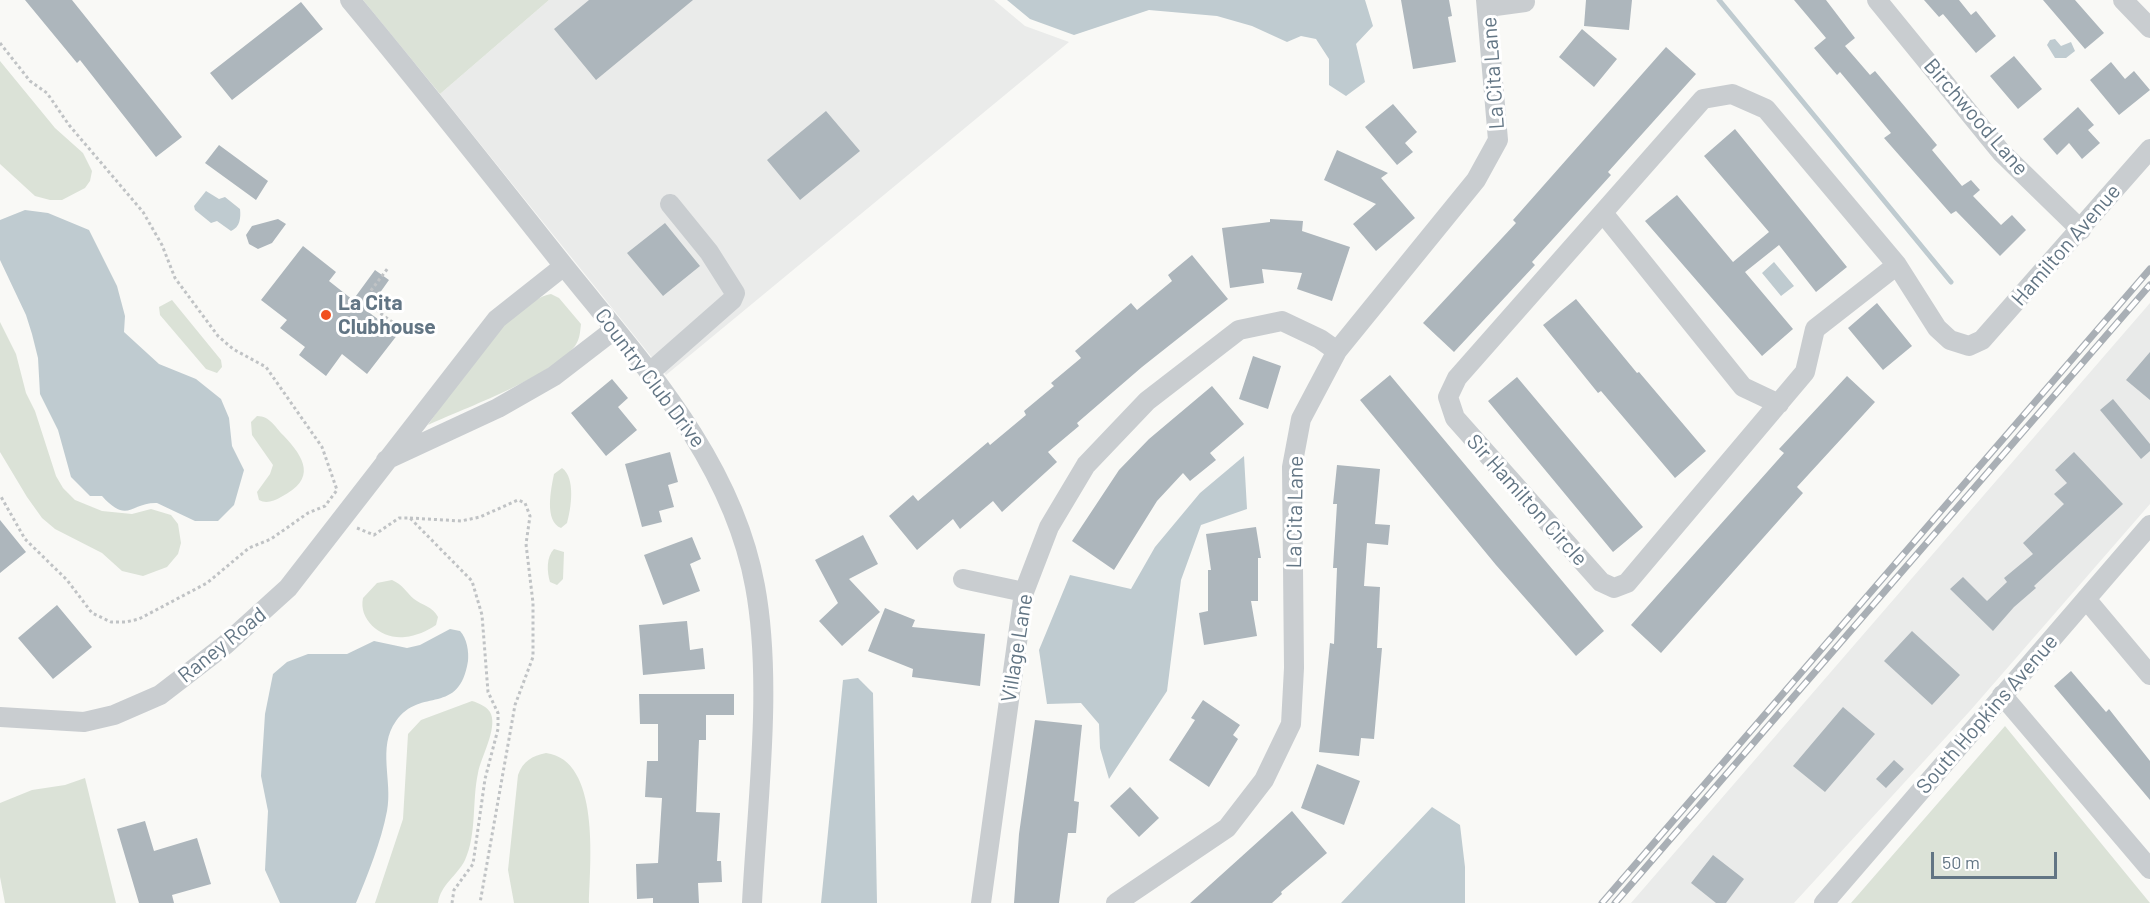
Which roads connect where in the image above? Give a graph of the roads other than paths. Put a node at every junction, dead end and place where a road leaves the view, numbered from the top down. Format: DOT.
graph roads {
  1 [pos="350,0"];
  2 [pos="1877,0"];
  3 [pos="2123,0"];
  4 [pos="1525,2"];
  5 [pos="1487,3"];
  6 [pos="2150,28"];
  7 [pos="2150,149"];
  8 [pos="670,204"];
  9 [pos="1603,213"];
  10 [pos="2080,230"];
  11 [pos="1897,265"];
  12 [pos="564,266"];
  13 [pos="615,329"];
  14 [pos="1982,340"];
  15 [pos="1336,351"];
  16 [pos="648,373"];
  17 [pos="1779,404"];
  18 [pos="384,462"];
  19 [pos="2150,525"];
  20 [pos="963,579"];
  21 [pos="1024,592"];
  22 [pos="2086,599"];
  23 [pos="2150,675"];
  24 [pos="2002,695"];
  25 [pos="0,717"];
  26 [pos="2150,869"];
  27 [pos="752,903"];
  28 [pos="981,903"];
  29 [pos="1116,903"];
  30 [pos="1824,903"];
  1 -- 12 [label="street, Country Club Drive"];
  2 -- 10 [label="street, Birchwood Lane"];
  3 -- 6 [label="street"];
  4 -- 5 [label="street"];
  5 -- 15 [label="street, La Cita Lane"];
  7 -- 10 [label="street, Hamilton Avenue"];
  8 -- 16 [label="street"];
  9 -- 11 [label="street, Sir Hamilton Circle"];
  9 -- 17 [label="street"];
  9 -- 17 [label="street, Sir Hamilton Circle"];
  10 -- 14 [label="street, Hamilton Avenue"];
  11 -- 14 [label="street, Sir Hamilton Circle"];
  11 -- 17 [label="street, Sir Hamilton Circle"];
  12 -- 13 [label="street, Country Club Drive"];
  12 -- 18 [label="street, Raney Road"];
  13 -- 16 [label="street, Country Club Drive"];
  13 -- 18 [label="street, Raney Road"];
  15 -- 21 [label="street, Village Lane"];
  15 -- 29 [label="street, La Cita Lane"];
  16 -- 27 [label="street, Country Club Drive"];
  18 -- 25 [label="street, Raney Road"];
  19 -- 22 [label="street, South Hopkins Avenue"];
  20 -- 21 [label="street"];
  21 -- 28 [label="street, Village Lane"];
  22 -- 23 [label="street"];
  22 -- 24 [label="street, South Hopkins Avenue"];
  24 -- 26 [label="street"];
  24 -- 30 [label="street, South Hopkins Avenue"];
}
